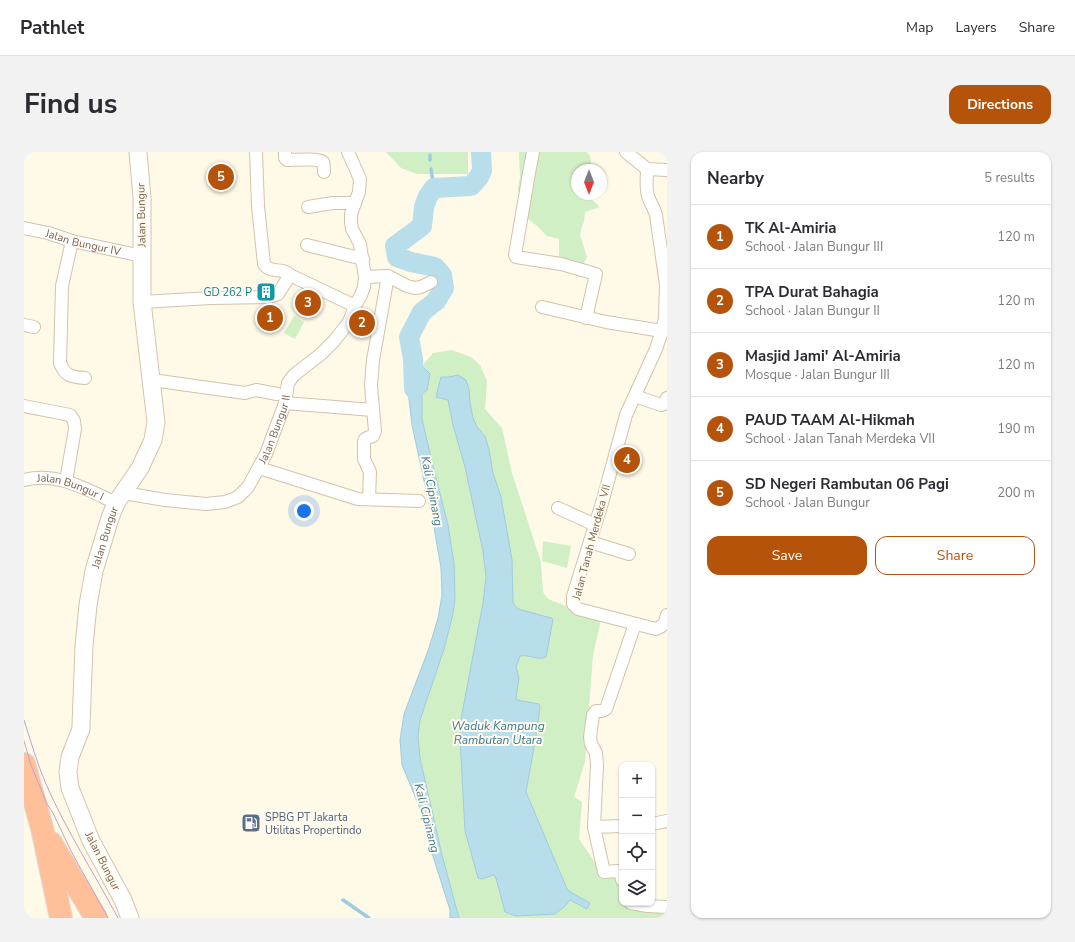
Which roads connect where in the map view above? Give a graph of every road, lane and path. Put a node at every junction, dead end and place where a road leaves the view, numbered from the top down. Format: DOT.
graph roads {
  1 [pos="138,152"];
  2 [pos="256,152"];
  3 [pos="285,152"];
  4 [pos="348,152"];
  5 [pos="533,152"];
  6 [pos="626,152"];
  7 [pos="647,169"];
  8 [pos="667,170"];
  9 [pos="324,172"];
  10 [pos="355,203"];
  11 [pos="308,207"];
  12 [pos="24,228"];
  13 [pos="72,241"];
  14 [pos="308,245"];
  15 [pos="142,256"];
  16 [pos="363,259"];
  17 [pos="290,275"];
  18 [pos="388,276"];
  19 [pos="365,277"];
  20 [pos="431,282"];
  21 [pos="666,285"];
  22 [pos="142,302"];
  23 [pos="355,306"];
  24 [pos="542,307"];
  25 [pos="586,318"];
  26 [pos="662,330"];
  27 [pos="85,378"];
  28 [pos="152,380"];
  29 [pos="635,396"];
  30 [pos="281,398"];
  31 [pos="667,398"];
  32 [pos="24,406"];
  33 [pos="373,410"];
  34 [pos="259,468"];
  35 [pos="24,480"];
  36 [pos="66,481"];
  37 [pos="120,498"];
  38 [pos="370,499"];
  39 [pos="418,500"];
  40 [pos="558,508"];
  41 [pos="595,525"];
  42 [pos="590,542"];
  43 [pos="629,554"];
  44 [pos="667,615"];
  45 [pos="635,624"];
  46 [pos="24,764"];
  47 [pos="667,821"];
  48 [pos="655,823"];
  49 [pos="619,826"];
  50 [pos="594,827"];
  51 [pos="42,828"];
  52 [pos="47,853"];
  53 [pos="619,872"];
  54 [pos="648,906"];
  55 [pos="667,907"];
  56 [pos="61,918"];
  57 [pos="79,918"];
  58 [pos="96,918"];
  59 [pos="130,918"];
  1 -- 15 [label="street, Jalan Bungur"];
  2 -- 17 [label="street"];
  3 -- 9 [label="street"];
  4 -- 10 [label="street, Jalan Bungur II"];
  5 -- 25 [label="street"];
  6 -- 7 [label="street"];
  7 -- 8 [label="street"];
  7 -- 21 [label="street, Jalan Tanah Merdeka VII"];
  10 -- 11 [label="street"];
  10 -- 16 [label="street, Jalan Bungur II"];
  12 -- 13 [label="street, Jalan Bungur IV"];
  13 -- 15 [label="street, Jalan Bungur IV"];
  13 -- 27 [label="street"];
  14 -- 16 [label="street"];
  15 -- 22 [label="street, Jalan Bungur"];
  16 -- 19 [label="street, Jalan Bungur II"];
  17 -- 22 [label="street"];
  17 -- 23 [label="street"];
  18 -- 19 [label="street"];
  18 -- 20 [label="street"];
  18 -- 33 [label="street"];
  19 -- 23 [label="street, Jalan Bungur II"];
  21 -- 26 [label="street, Jalan Tanah Merdeka VII"];
  22 -- 28 [label="street, Jalan Bungur"];
  23 -- 30 [label="street, Jalan Bungur II"];
  24 -- 25 [label="street"];
  25 -- 26 [label="street"];
  26 -- 29 [label="street, Jalan Tanah Merdeka VII"];
  28 -- 30 [label="street"];
  28 -- 37 [label="street, Jalan Bungur"];
  29 -- 31 [label="street"];
  29 -- 41 [label="street, Jalan Tanah Merdeka VII"];
  30 -- 33 [label="street"];
  30 -- 34 [label="street, Jalan Bungur II"];
  32 -- 36 [label="street"];
  33 -- 38 [label="street"];
  34 -- 37 [label="street, Jalan Bungur II"];
  34 -- 38 [label="street"];
  35 -- 36 [label="street, Jalan Bungur I"];
  36 -- 37 [label="street, Jalan Bungur I"];
  37 -- 59 [label="street, Jalan Bungur"];
  38 -- 39 [label="street"];
  40 -- 41 [label="street"];
  41 -- 42 [label="street, Jalan Tanah Merdeka VII"];
  42 -- 43 [label="street"];
  42 -- 45 [label="street, Jalan Tanah Merdeka VII"];
  44 -- 45 [label="street, Jalan Tanah Merdeka VII"];
  45 -- 50 [label="street"];
  46 -- 51 [label="highway"];
  47 -- 48 [label="street"];
  49 -- 50 [label="street"];
  50 -- 53 [label="street"];
  51 -- 52 [label="highway"];
  51 -- 58 [label="highway"];
  52 -- 56 [label="highway"];
  52 -- 57 [label="highway"];
  54 -- 55 [label="street"];
}
